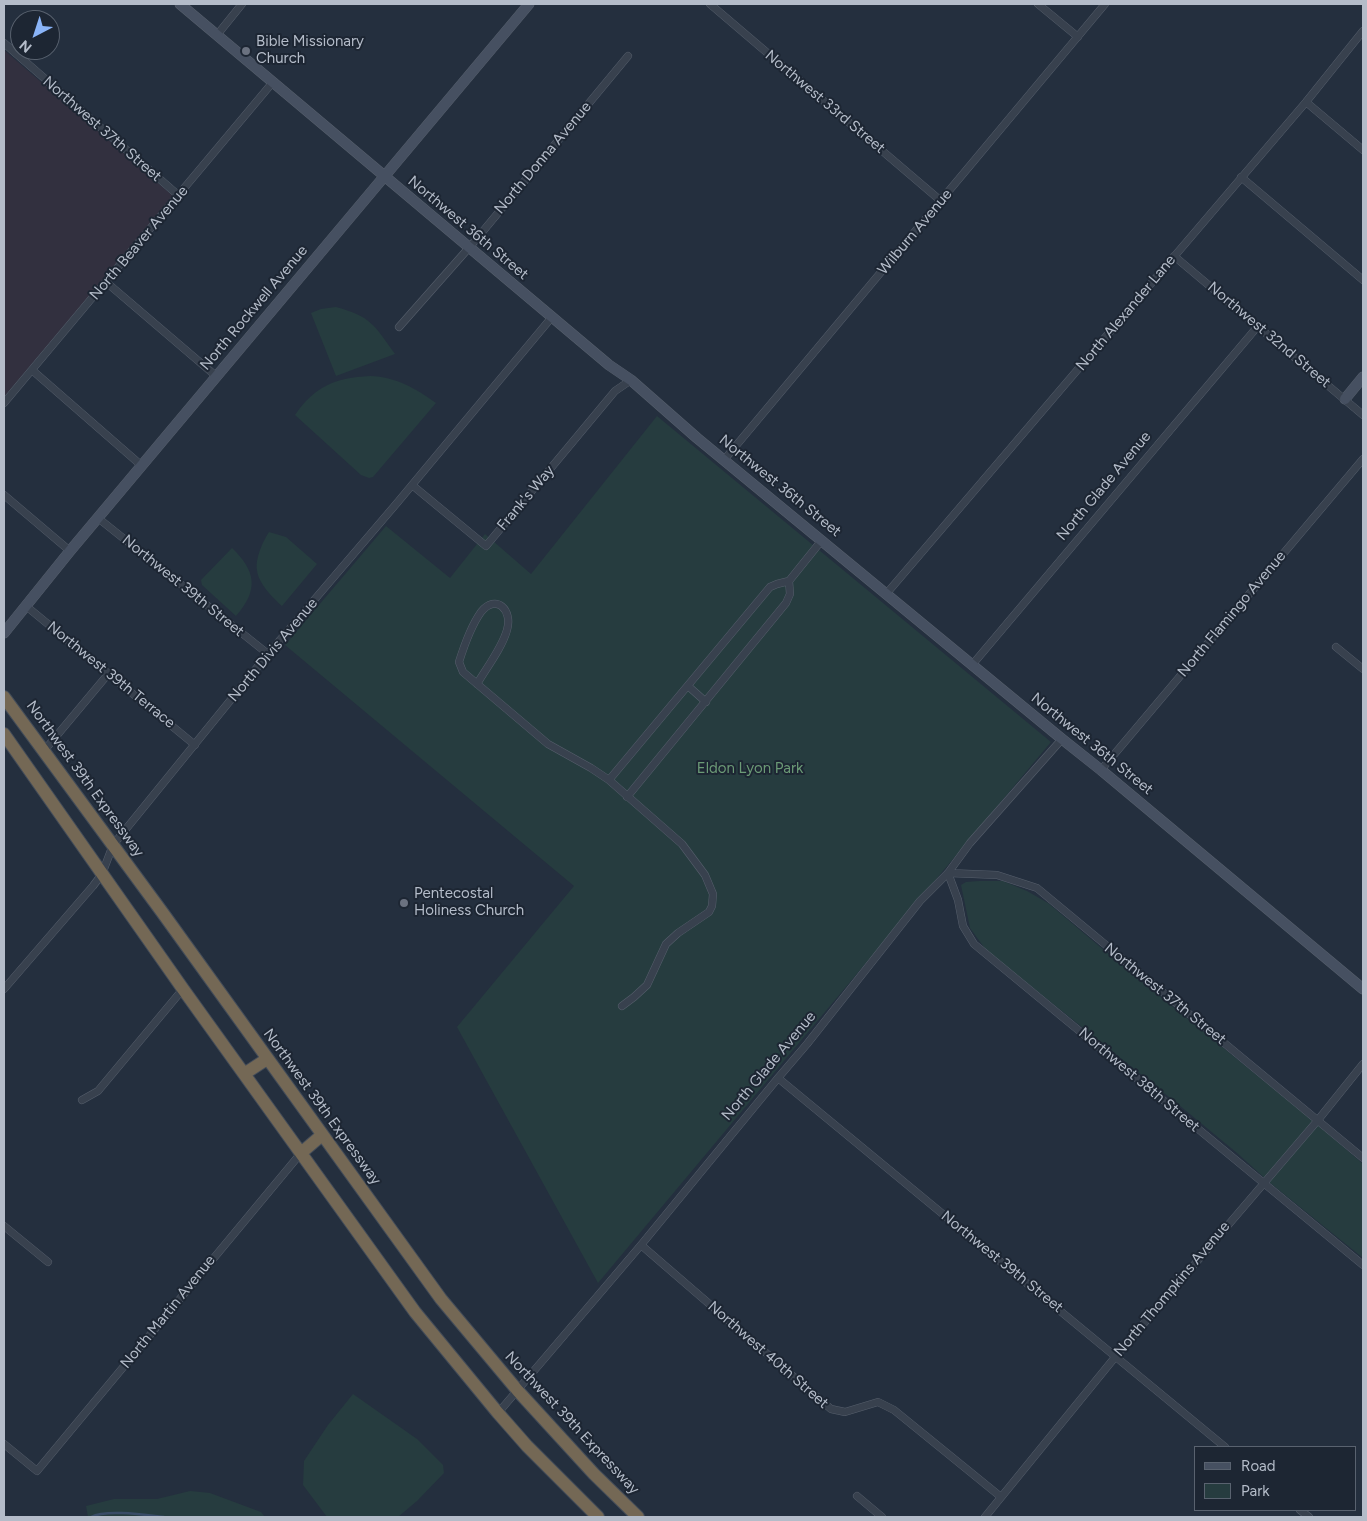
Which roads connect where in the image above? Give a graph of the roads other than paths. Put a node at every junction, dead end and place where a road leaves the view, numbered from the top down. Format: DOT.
graph roads {
  1 [pos="180,4"];
  2 [pos="242,4"];
  3 [pos="529,4"];
  4 [pos="710,4"];
  5 [pos="1038,4"];
  6 [pos="1105,4"];
  7 [pos="1363,31"];
  8 [pos="217,35"];
  9 [pos="1078,37"];
  10 [pos="4,43"];
  11 [pos="628,56"];
  12 [pos="273,82"];
  13 [pos="1306,102"];
  14 [pos="1363,150"];
  15 [pos="384,177"];
  16 [pos="1241,177"];
  17 [pos="178,195"];
  18 [pos="941,201"];
  19 [pos="468,248"];
  20 [pos="1174,256"];
  21 [pos="1363,280"];
  22 [pos="106,282"];
  23 [pos="552,317"];
  24 [pos="1258,326"];
  25 [pos="399,327"];
  26 [pos="32,370"];
  27 [pos="216,376"];
  28 [pos="1363,377"];
  29 [pos="631,380"];
  30 [pos="1344,399"];
  31 [pos="4,403"];
  32 [pos="1363,415"];
  33 [pos="1363,459"];
  34 [pos="724,460"];
  35 [pos="142,466"];
  36 [pos="412,485"];
  37 [pos="4,495"];
  38 [pos="98,518"];
  39 [pos="822,540"];
  40 [pos="70,551"];
  41 [pos="789,581"];
  42 [pos="886,593"];
  43 [pos="26,606"];
  44 [pos="4,632"];
  45 [pos="1336,646"];
  46 [pos="268,654"];
  47 [pos="972,665"];
  48 [pos="1363,669"];
  49 [pos="109,673"];
  50 [pos="477,684"];
  51 [pos="688,686"];
  52 [pos="4,697"];
  53 [pos="706,702"];
  54 [pos="4,734"];
  55 [pos="1062,739"];
  56 [pos="195,745"];
  57 [pos="43,752"];
  58 [pos="1101,770"];
  59 [pos="609,780"];
  60 [pos="627,797"];
  61 [pos="113,845"];
  62 [pos="948,872"];
  63 [pos="102,874"];
  64 [pos="4,989"];
  65 [pos="182,989"];
  66 [pos="1363,989"];
  67 [pos="622,1006"];
  68 [pos="267,1059"];
  69 [pos="1363,1064"];
  70 [pos="244,1074"];
  71 [pos="778,1078"];
  72 [pos="82,1100"];
  73 [pos="1318,1120"];
  74 [pos="322,1135"];
  75 [pos="301,1153"];
  76 [pos="1363,1158"];
  77 [pos="1263,1183"];
  78 [pos="4,1226"];
  79 [pos="641,1245"];
  80 [pos="48,1262"];
  81 [pos="1363,1265"];
  82 [pos="1116,1356"];
  83 [pos="518,1391"];
  84 [pos="498,1413"];
  85 [pos="4,1444"];
  86 [pos="1224,1446"];
  87 [pos="857,1496"];
  88 [pos="1001,1497"];
  89 [pos="598,1517"];
  90 [pos="638,1517"];
  91 [pos="882,1517"];
  92 [pos="985,1517"];
  1 -- 8 [label="street, Northwest 36th Street"];
  2 -- 8 [label="street"];
  3 -- 15 [label="street, North Rockwell Avenue"];
  4 -- 18 [label="street, Northwest 33rd Street"];
  5 -- 9 [label="street"];
  6 -- 9 [label="street, Wilburn Avenue"];
  7 -- 13 [label="street, North Alexander Lane"];
  8 -- 12 [label="street, Northwest 36th Street"];
  9 -- 18 [label="street, Wilburn Avenue"];
  10 -- 17 [label="street, Northwest 37th Street"];
  11 -- 19 [label="street, North Donna Avenue"];
  12 -- 15 [label="street, Northwest 36th Street"];
  12 -- 17 [label="street, North Beaver Avenue"];
  13 -- 14 [label="street"];
  13 -- 16 [label="street, North Alexander Lane"];
  15 -- 19 [label="street, Northwest 36th Street"];
  15 -- 27 [label="street, North Rockwell Avenue"];
  16 -- 20 [label="street, North Alexander Lane"];
  16 -- 21 [label="street"];
  17 -- 22 [label="street, North Beaver Avenue"];
  18 -- 34 [label="street, Wilburn Avenue"];
  19 -- 23 [label="street, Northwest 36th Street"];
  19 -- 25 [label="street, North Donna Avenue"];
  20 -- 24 [label="street, Northwest 32nd Street"];
  20 -- 42 [label="street, North Alexander Lane"];
  22 -- 26 [label="street, North Beaver Avenue"];
  22 -- 27 [label="street"];
  23 -- 29 [label="street, Northwest 36th Street"];
  23 -- 36 [label="street, North Divis Avenue"];
  24 -- 30 [label="street, Northwest 32nd Street"];
  24 -- 47 [label="street, North Glade Avenue"];
  26 -- 31 [label="street, North Beaver Avenue"];
  26 -- 35 [label="street"];
  27 -- 35 [label="street, North Rockwell Avenue"];
  28 -- 30 [label="street"];
  29 -- 34 [label="street, Northwest 36th Street"];
  29 -- 36 [label="street, Frank's Way"];
  30 -- 32 [label="street, Northwest 32nd Street"];
  33 -- 58 [label="street, North Flamingo Avenue"];
  34 -- 39 [label="street, Northwest 36th Street"];
  35 -- 38 [label="street, North Rockwell Avenue"];
  36 -- 46 [label="street, North Divis Avenue"];
  37 -- 40 [label="street"];
  38 -- 40 [label="street, North Rockwell Avenue"];
  38 -- 46 [label="street, Northwest 39th Street"];
  39 -- 41 [label="street"];
  39 -- 42 [label="street, Northwest 36th Street"];
  40 -- 43 [label="street, North Rockwell Avenue"];
  41 -- 51 [label="street"];
  41 -- 53 [label="street"];
  42 -- 47 [label="street, Northwest 36th Street"];
  43 -- 44 [label="street, North Rockwell Avenue"];
  43 -- 49 [label="street, Northwest 39th Terrace"];
  45 -- 48 [label="street"];
  46 -- 56 [label="street, North Divis Avenue"];
  47 -- 55 [label="street, Northwest 36th Street"];
  49 -- 56 [label="street, Northwest 39th Terrace"];
  49 -- 57 [label="street"];
  50 -- 50 [label="street"];
  50 -- 59 [label="street"];
  51 -- 53 [label="street"];
  51 -- 59 [label="street"];
  52 -- 57 [label="highway, Northwest 39th Expressway"];
  53 -- 60 [label="street"];
  54 -- 63 [label="highway"];
  55 -- 58 [label="street, Northwest 36th Street"];
  55 -- 62 [label="street, North Glade Avenue"];
  56 -- 61 [label="street, North Divis Avenue"];
  57 -- 61 [label="highway, Northwest 39th Expressway"];
  58 -- 66 [label="street, Northwest 36th Street"];
  59 -- 60 [label="street"];
  60 -- 67 [label="street"];
  61 -- 63 [label="street, North Divis Avenue"];
  61 -- 68 [label="highway, Northwest 39th Expressway"];
  62 -- 71 [label="street, North Glade Avenue"];
  62 -- 73 [label="street, Northwest 37th Street"];
  62 -- 77 [label="street, Northwest 38th Street"];
  63 -- 64 [label="street, North Divis Avenue"];
  63 -- 65 [label="highway"];
  65 -- 70 [label="highway"];
  65 -- 72 [label="street"];
  68 -- 70 [label="highway"];
  68 -- 74 [label="highway, Northwest 39th Expressway"];
  69 -- 73 [label="street, North Thompkins Avenue"];
  70 -- 75 [label="highway"];
  71 -- 79 [label="street, North Glade Avenue"];
  71 -- 82 [label="street, Northwest 39th Street"];
  73 -- 76 [label="street, Northwest 37th Street"];
  73 -- 77 [label="street, North Thompkins Avenue"];
  74 -- 75 [label="highway"];
  74 -- 83 [label="highway, Northwest 39th Expressway"];
  75 -- 84 [label="highway"];
  75 -- 85 [label="street, North Martin Avenue"];
  77 -- 81 [label="street, Northwest 38th Street"];
  77 -- 82 [label="street, North Thompkins Avenue"];
  78 -- 80 [label="street"];
  79 -- 83 [label="street, North Glade Avenue"];
  79 -- 88 [label="street, Northwest 40th Street"];
  82 -- 86 [label="street, Northwest 39th Street"];
  82 -- 88 [label="street, North Thompkins Avenue"];
  83 -- 84 [label="street, North Glade Avenue"];
  83 -- 90 [label="highway, Northwest 39th Expressway"];
  84 -- 89 [label="highway"];
  87 -- 91 [label="street"];
  88 -- 92 [label="street, North Thompkins Avenue"];
}
